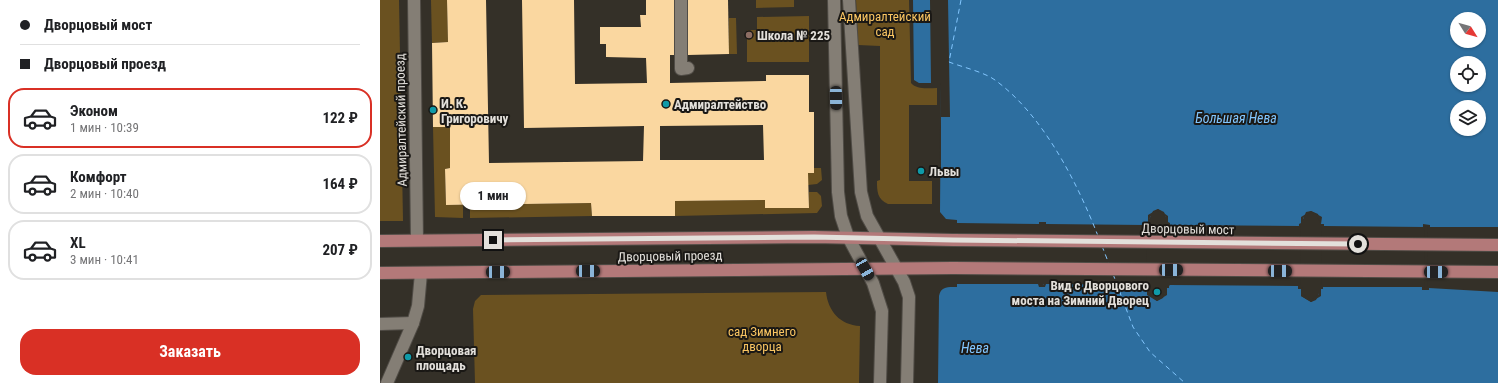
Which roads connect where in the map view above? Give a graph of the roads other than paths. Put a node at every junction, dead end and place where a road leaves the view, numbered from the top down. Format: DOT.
graph roads {
  1 [pos="414,0"];
  2 [pos="681,0"];
  3 [pos="834,0"];
  4 [pos="849,0"];
  5 [pos="688,68"];
  6 [pos="848,237"];
  7 [pos="878,238"];
  8 [pos="380,240"];
  9 [pos="417,240"];
  10 [pos="1498,245"];
  11 [pos="896,268"];
  12 [pos="865,269"];
  13 [pos="1498,272"];
  14 [pos="380,273"];
  15 [pos="420,273"];
  16 [pos="413,323"];
  17 [pos="380,324"];
  18 [pos="387,383"];
  19 [pos="880,383"];
  20 [pos="907,383"];
  1 -- 9 [label="main road, Адмиралтейский проезд"];
  2 -- 5 [label="main road"];
  3 -- 6 [label="main road"];
  4 -- 7 [label="main road"];
  6 -- 7 [label="main road, Дворцовый проезд"];
  6 -- 9 [label="main road, Дворцовый проезд"];
  6 -- 12 [label="main road"];
  7 -- 10 [label="main road, Дворцовый мост"];
  7 -- 11 [label="main road"];
  8 -- 9 [label="main road"];
  11 -- 12 [label="main road, Дворцовый проезд"];
  11 -- 13 [label="main road"];
  11 -- 20 [label="main road"];
  12 -- 15 [label="main road, Дворцовый проезд"];
  12 -- 19 [label="main road"];
  14 -- 15 [label="main road"];
  15 -- 16 [label="main road"];
  16 -- 17 [label="main road"];
  16 -- 18 [label="main road"];
}
